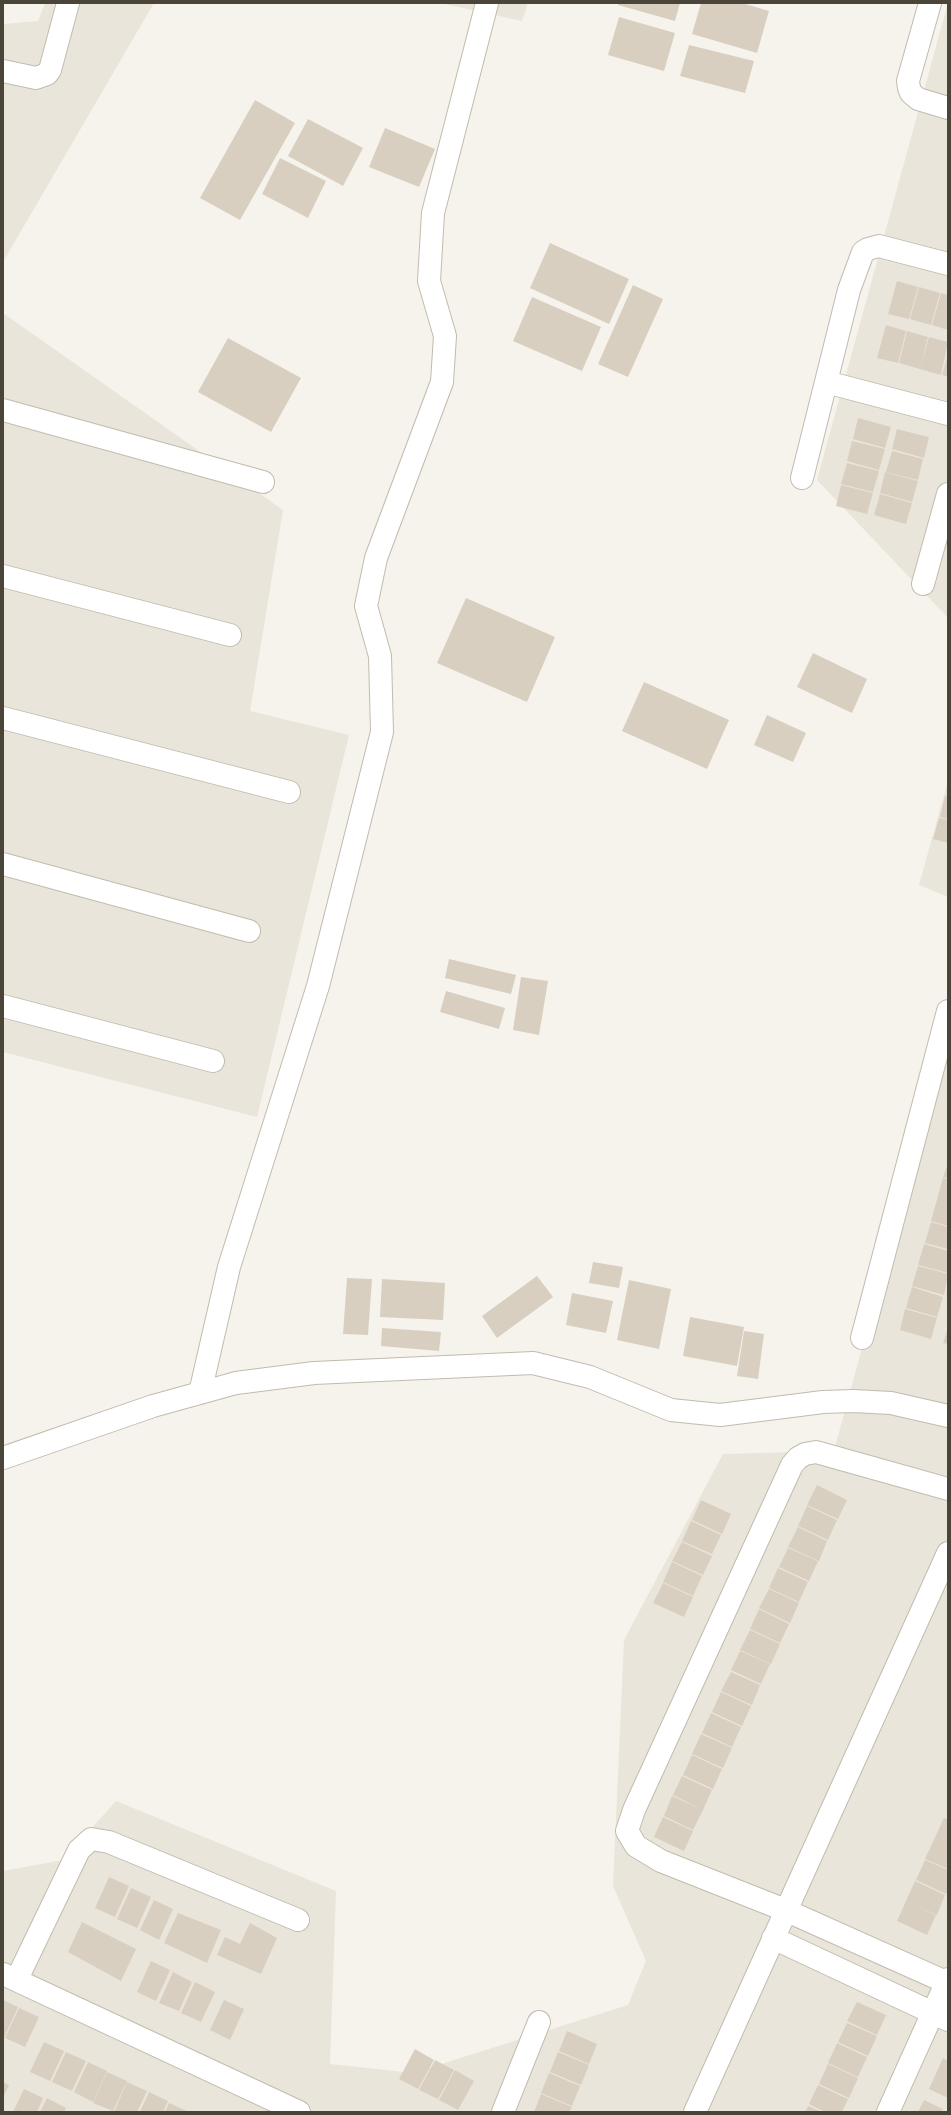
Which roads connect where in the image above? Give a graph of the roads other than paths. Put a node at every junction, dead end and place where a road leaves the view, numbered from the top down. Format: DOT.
graph roads {
  1 [pos="68,3"];
  2 [pos="487,3"];
  3 [pos="930,3"];
  4 [pos="3,70"];
  5 [pos="948,108"];
  6 [pos="948,264"];
  7 [pos="826,382"];
  8 [pos="3,410"];
  9 [pos="948,414"];
  10 [pos="802,478"];
  11 [pos="263,482"];
  12 [pos="948,494"];
  13 [pos="3,576"];
  14 [pos="923,584"];
  15 [pos="230,635"];
  16 [pos="3,718"];
  17 [pos="289,792"];
  18 [pos="3,864"];
  19 [pos="249,931"];
  20 [pos="3,1006"];
  21 [pos="948,1010"];
  22 [pos="213,1061"];
  23 [pos="862,1338"];
  24 [pos="200,1393"];
  25 [pos="948,1416"];
  26 [pos="3,1458"];
  27 [pos="948,1489"];
  28 [pos="948,1552"];
  29 [pos="785,1910"];
  30 [pos="298,1920"];
  31 [pos="772,1938"];
  32 [pos="10,1977"];
  33 [pos="948,1981"];
  34 [pos="940,2016"];
  35 [pos="539,2022"];
  36 [pos="299,2112"];
  37 [pos="503,2112"];
  38 [pos="695,2112"];
  39 [pos="888,2112"];
  1 -- 4 [label="street"];
  2 -- 24 [label="street"];
  3 -- 5 [label="street"];
  6 -- 7 [label="street"];
  7 -- 9 [label="street"];
  7 -- 10 [label="street"];
  8 -- 11 [label="street"];
  12 -- 14 [label="street"];
  13 -- 15 [label="street"];
  16 -- 17 [label="street"];
  18 -- 19 [label="street"];
  20 -- 22 [label="street"];
  21 -- 23 [label="street"];
  24 -- 25 [label="street"];
  24 -- 26 [label="street"];
  27 -- 29 [label="street"];
  28 -- 29 [label="street"];
  29 -- 31 [label="street"];
  29 -- 33 [label="street"];
  30 -- 32 [label="street"];
  31 -- 34 [label="street"];
  31 -- 38 [label="street"];
  32 -- 36 [label="street"];
  33 -- 34 [label="street"];
  34 -- 39 [label="street"];
  35 -- 37 [label="street"];
}
